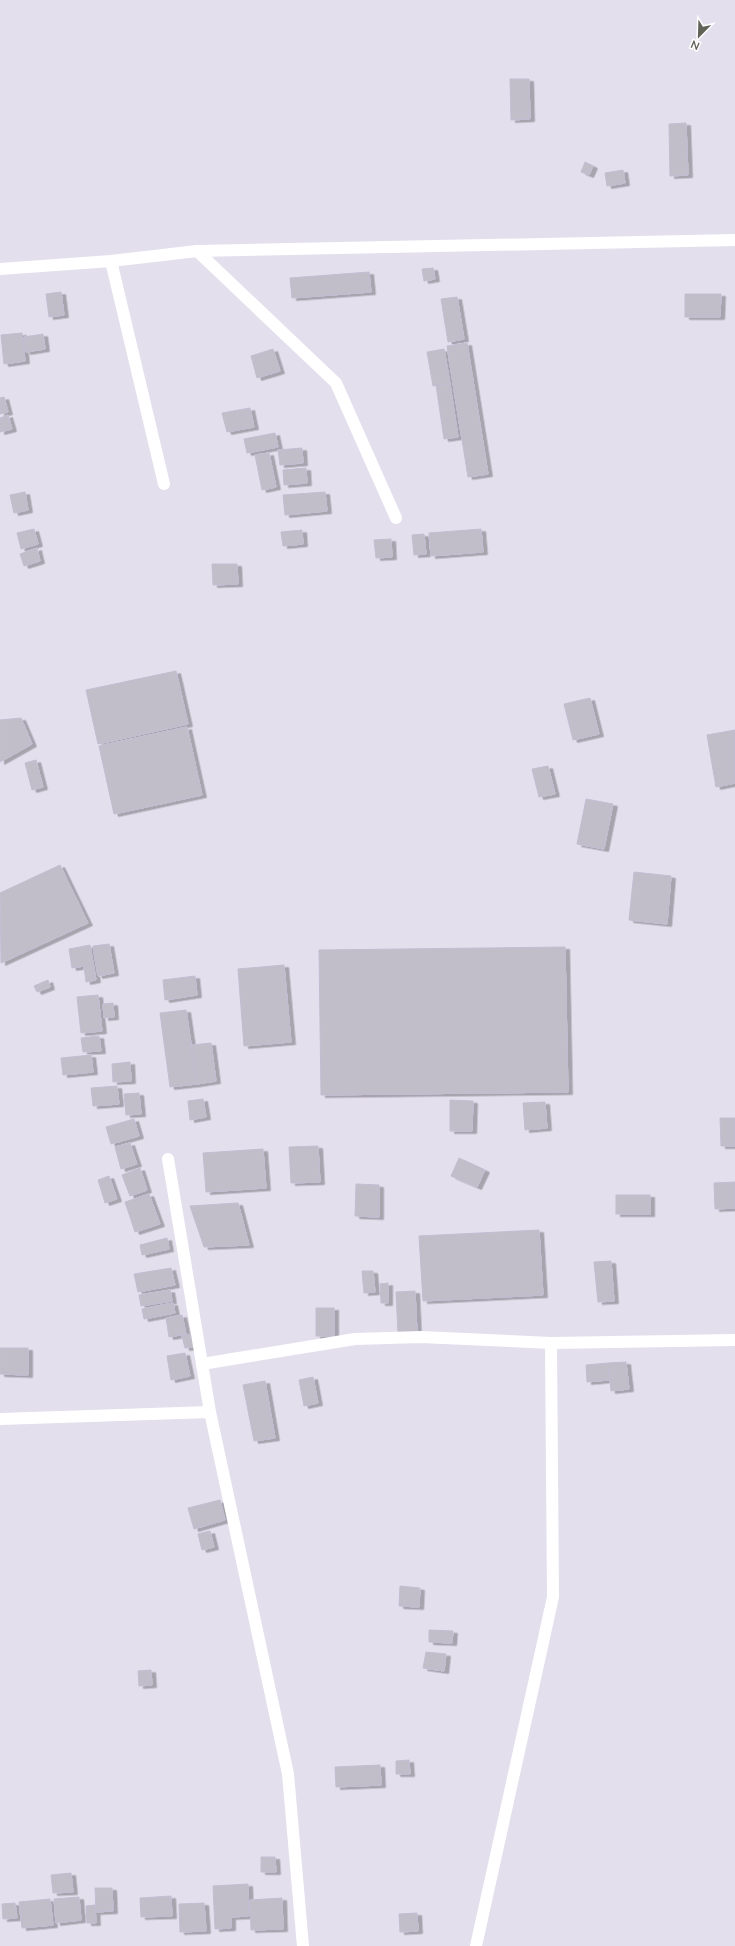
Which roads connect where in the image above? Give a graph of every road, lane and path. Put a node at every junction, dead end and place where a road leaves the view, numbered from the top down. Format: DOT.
graph roads {
  1 [pos="735,240"];
  2 [pos="197,251"];
  3 [pos="111,260"];
  4 [pos="0,269"];
  5 [pos="164,484"];
  6 [pos="396,518"];
  7 [pos="168,1159"];
  8 [pos="735,1340"];
  9 [pos="551,1343"];
  10 [pos="202,1364"];
  11 [pos="210,1412"];
  12 [pos="0,1419"];
  13 [pos="303,1946"];
  14 [pos="476,1946"];
  1 -- 2 [label="street"];
  2 -- 3 [label="street"];
  2 -- 6 [label="street"];
  3 -- 4 [label="street"];
  3 -- 5 [label="street"];
  7 -- 10 [label="street"];
  8 -- 9 [label="street"];
  9 -- 10 [label="street"];
  9 -- 14 [label="street"];
  10 -- 11 [label="street"];
  11 -- 12 [label="street"];
  11 -- 13 [label="street"];
}
